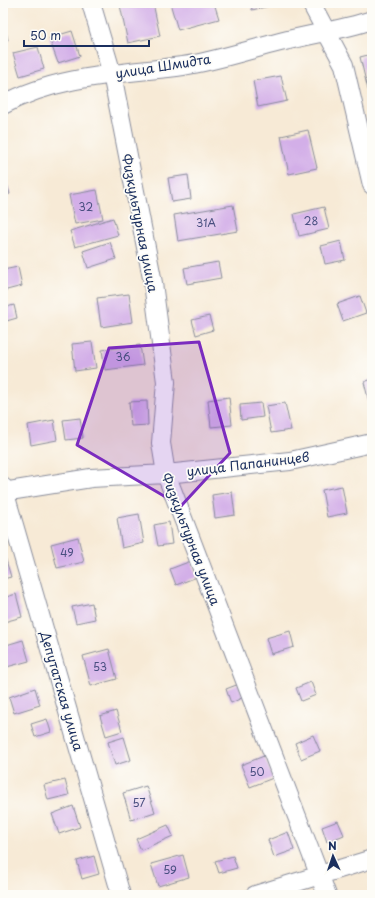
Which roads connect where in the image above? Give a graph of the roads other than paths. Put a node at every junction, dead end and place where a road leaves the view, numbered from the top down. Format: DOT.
graph roads {
  1 [pos="91,3"];
  2 [pos="311,3"];
  3 [pos="372,20"];
  4 [pos="328,32"];
  5 [pos="112,74"];
  6 [pos="3,105"];
  7 [pos="372,185"];
  8 [pos="372,443"];
  9 [pos="166,474"];
  10 [pos="3,490"];
  11 [pos="372,859"];
  12 [pos="320,874"];
  13 [pos="121,895"];
  14 [pos="255,895"];
  15 [pos="327,895"];
  1 -- 5 [label="street, Физкультурная улица"];
  2 -- 4 [label="street"];
  3 -- 4 [label="street, улица Шмидта"];
  4 -- 5 [label="street, улица Шмидта"];
  4 -- 7 [label="street"];
  5 -- 6 [label="street, улица Шмидта"];
  5 -- 9 [label="street, Физкультурная улица"];
  8 -- 9 [label="street, улица Папанинцев"];
  9 -- 10 [label="street, улица Папанинцев"];
  9 -- 12 [label="street, Физкультурная улица"];
  10 -- 13 [label="street, Депутатская улица"];
  11 -- 12 [label="street"];
  12 -- 14 [label="street"];
  12 -- 15 [label="street, Физкультурная улица"];
}
